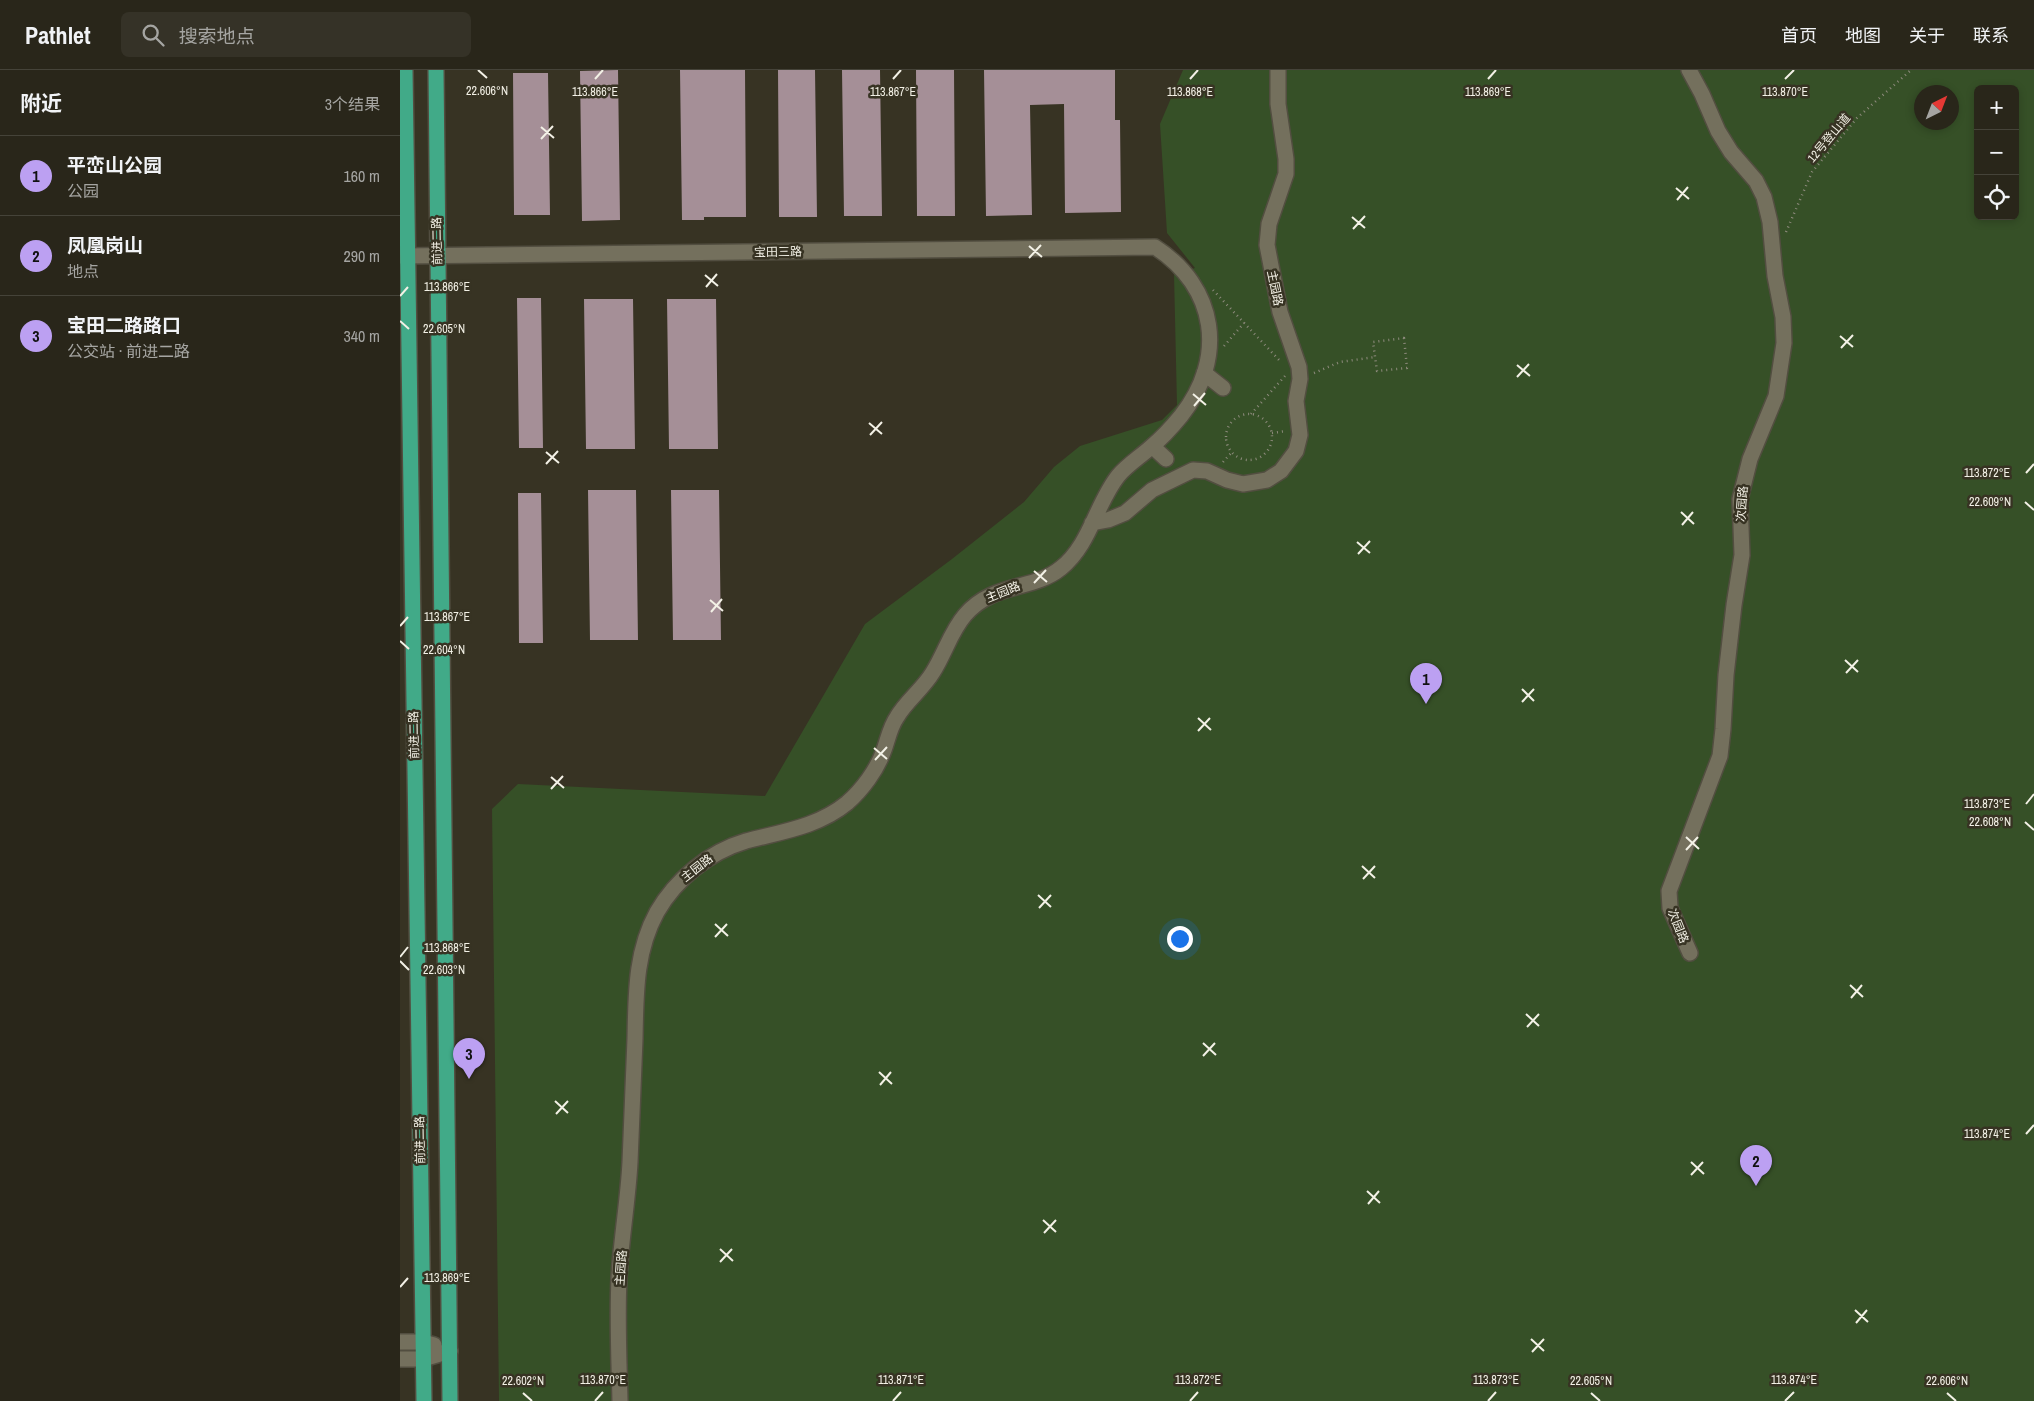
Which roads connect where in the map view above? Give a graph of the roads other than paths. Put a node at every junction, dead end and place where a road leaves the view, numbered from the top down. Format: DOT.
graph roads {
  1 [pos="405,70"];
  2 [pos="436,70"];
  3 [pos="1278,70"];
  4 [pos="1689,70"];
  5 [pos="1155,247"];
  6 [pos="404,256"];
  7 [pos="438,256"];
  8 [pos="1204,373"];
  9 [pos="1223,388"];
  10 [pos="1152,446"];
  11 [pos="1166,459"];
  12 [pos="1092,523"];
  13 [pos="1690,953"];
  14 [pos="400,1342"];
  15 [pos="423,1342"];
  16 [pos="450,1350"];
  17 [pos="400,1359"];
  18 [pos="423,1359"];
  19 [pos="424,1401"];
  20 [pos="450,1401"];
  21 [pos="620,1401"];
  1 -- 6 [label="main road, 前进二路"];
  2 -- 7 [label="main road, 前进二路"];
  3 -- 12 [label="street, 主园路"];
  4 -- 13 [label="street, 次园路"];
  5 -- 7 [label="street, 宝田三路"];
  5 -- 8 [label="street, 主园路"];
  6 -- 7 [label="street, 宝田三路"];
  6 -- 15 [label="main road, 前进二路"];
  7 -- 16 [label="main road, 前进二路"];
  8 -- 9 [label="street"];
  8 -- 10 [label="street, 主园路"];
  10 -- 11 [label="street"];
  10 -- 12 [label="street, 主园路"];
  12 -- 21 [label="street, 主园路"];
  14 -- 15 [label="street"];
  15 -- 16 [label="street"];
  15 -- 18 [label="main road, 前进二路"];
  16 -- 18 [label="street"];
  16 -- 20 [label="main road, 前进二路"];
  17 -- 18 [label="street"];
  18 -- 19 [label="main road, 前进二路"];
}
